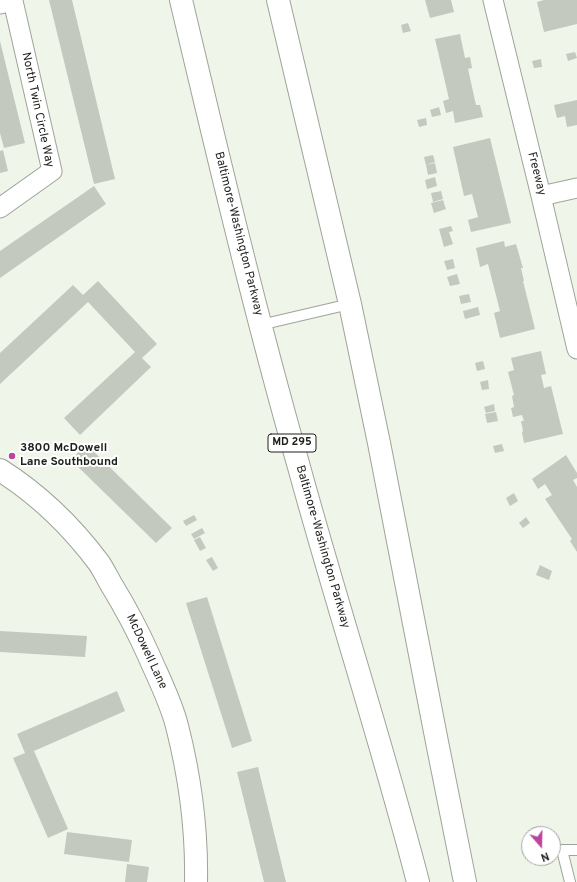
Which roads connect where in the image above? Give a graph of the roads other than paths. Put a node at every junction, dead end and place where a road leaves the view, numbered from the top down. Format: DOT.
graph roads {
  1 [pos="181,0"];
  2 [pos="278,0"];
  3 [pos="493,0"];
  4 [pos="0,4"];
  5 [pos="577,188"];
  6 [pos="541,196"];
  7 [pos="0,208"];
  8 [pos="350,304"];
  9 [pos="260,325"];
  10 [pos="577,349"];
  11 [pos="0,470"];
  12 [pos="577,850"];
  13 [pos="196,882"];
  14 [pos="418,882"];
  15 [pos="465,882"];
  16 [pos="570,882"];
  1 -- 9 [label="main road, Baltimore-Washington Parkway / MD 295"];
  2 -- 8 [label="main road"];
  3 -- 6 [label="street, Freeway"];
  4 -- 7 [label="street, North Twin Circle Way"];
  5 -- 6 [label="street"];
  6 -- 10 [label="street, Freeway"];
  8 -- 9 [label="lane"];
  8 -- 15 [label="main road"];
  9 -- 14 [label="main road, Baltimore-Washington Parkway / MD 295"];
  11 -- 13 [label="main road, McDowell Lane"];
  12 -- 16 [label="lane"];
}
